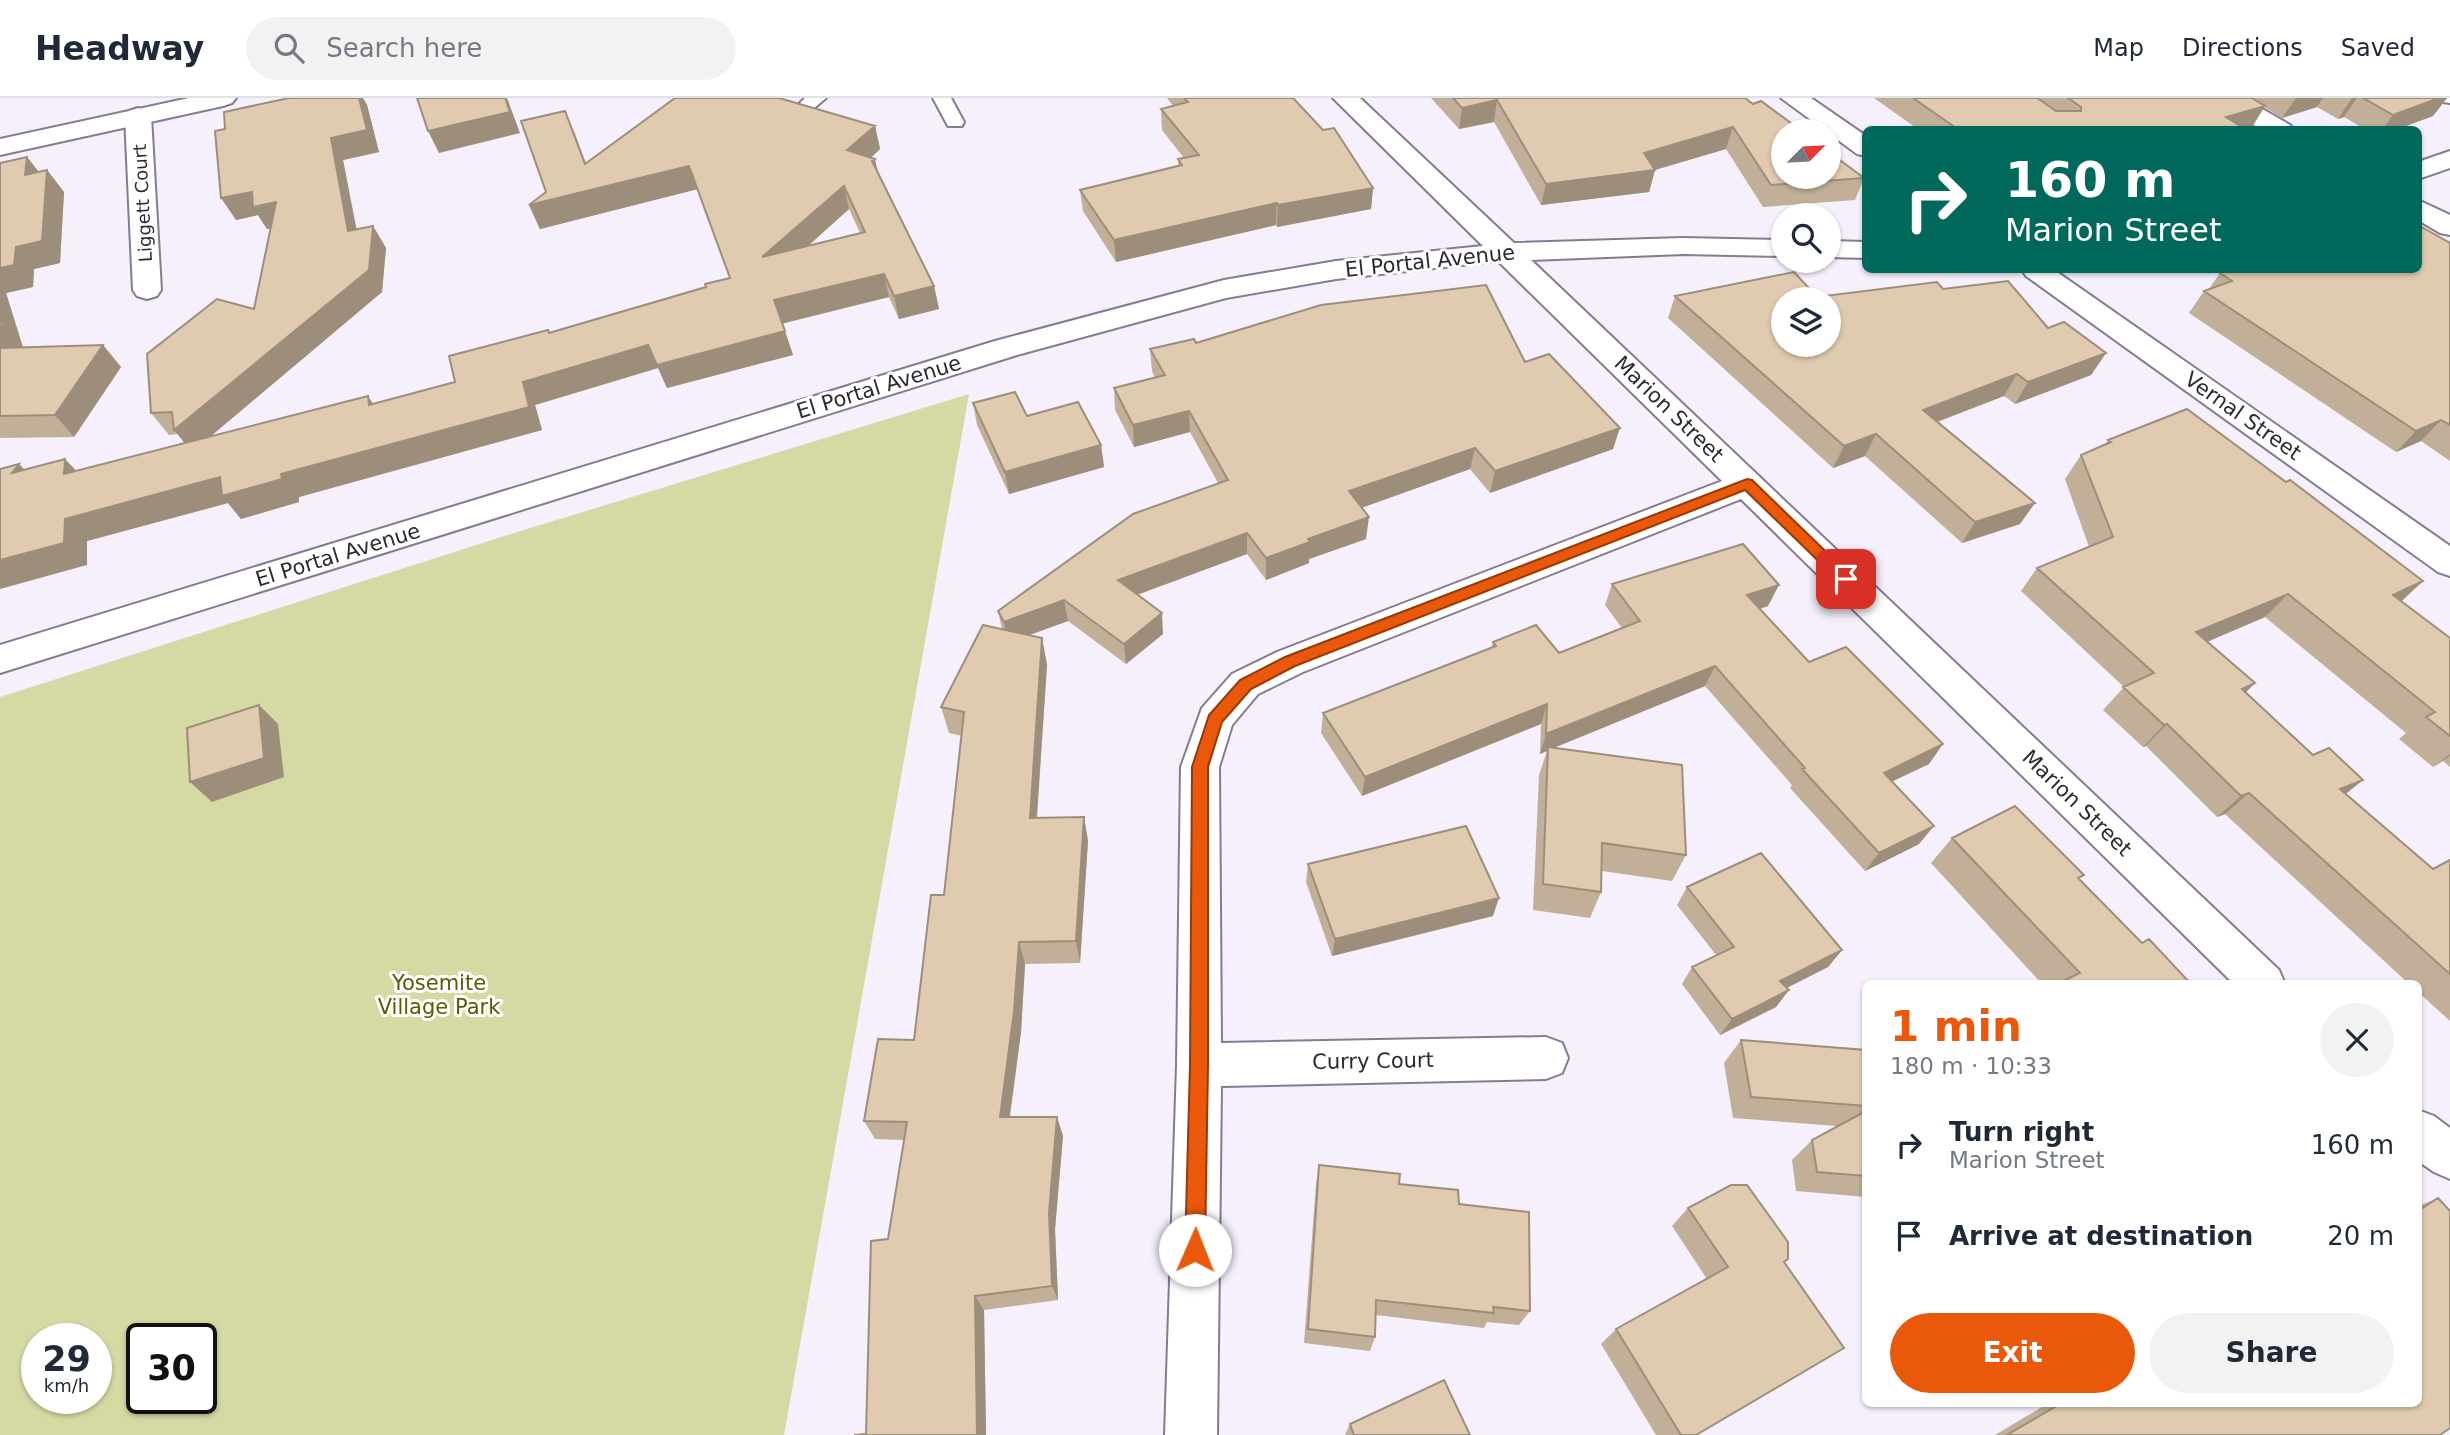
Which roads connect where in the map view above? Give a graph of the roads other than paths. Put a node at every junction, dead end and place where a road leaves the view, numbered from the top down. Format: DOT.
graph roads {
  1 [pos="223,98"];
  2 [pos="942,98"];
  3 [pos="1346,98"];
  4 [pos="1794,98"];
  5 [pos="2225,98"];
  6 [pos="138,116"];
  7 [pos="955,122"];
  8 [pos="2274,126"];
  9 [pos="1862,145"];
  10 [pos="0,147"];
  11 [pos="2450,159"];
  12 [pos="2422,170"];
  13 [pos="2422,210"];
  14 [pos="2450,227"];
  15 [pos="1771,248"];
  16 [pos="1841,249"];
  17 [pos="1862,250"];
  18 [pos="1506,252"];
  19 [pos="2040,273"];
  20 [pos="147,290"];
  21 [pos="1747,484"];
  22 [pos="2450,563"];
  23 [pos="0,659"];
  24 [pos="2260,980"];
  25 [pos="1546,1058"];
  26 [pos="1199,1065"];
  27 [pos="2422,1135"];
  28 [pos="2450,1156"];
  29 [pos="1191,1435"];
  1 -- 6 [label="street"];
  2 -- 7 [label="lane"];
  3 -- 18 [label="street, Marion Street"];
  4 -- 9 [label="street"];
  5 -- 8 [label="street"];
  6 -- 10 [label="street"];
  6 -- 20 [label="street, Liggett Court"];
  11 -- 12 [label="street"];
  13 -- 14 [label="street"];
  15 -- 18 [label="street, El Portal Avenue"];
  16 -- 17 [label="street"];
  18 -- 21 [label="street, Marion Street"];
  18 -- 23 [label="street, El Portal Avenue"];
  19 -- 22 [label="street, Vernal Street"];
  21 -- 24 [label="street, Marion Street"];
  21 -- 26 [label="street"];
  25 -- 26 [label="street, Curry Court"];
  26 -- 29 [label="street"];
  27 -- 28 [label="street"];
}
